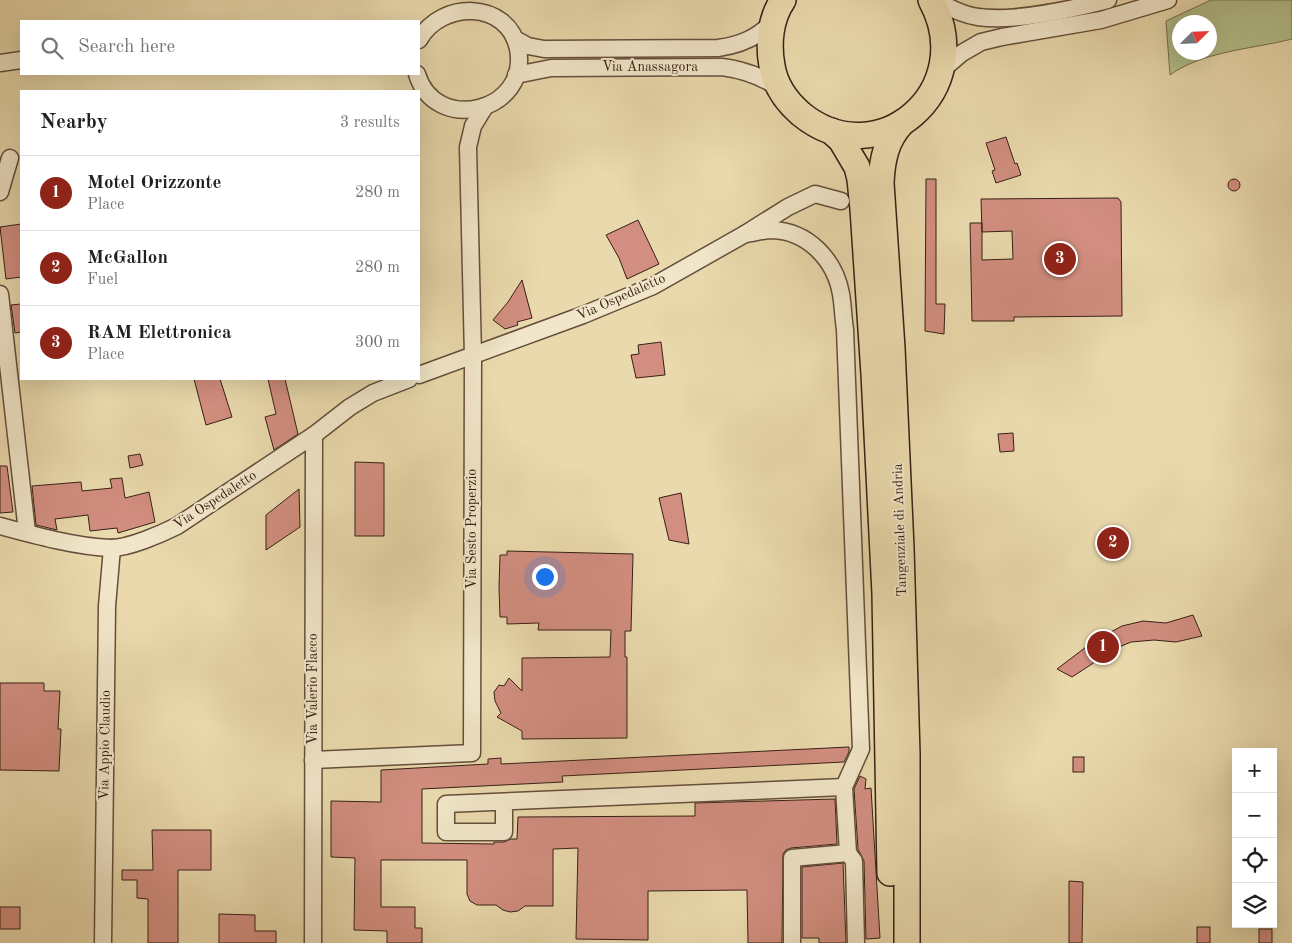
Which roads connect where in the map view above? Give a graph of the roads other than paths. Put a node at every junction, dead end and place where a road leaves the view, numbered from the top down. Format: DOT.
graph roads {
  1 [pos="450,0"];
  2 [pos="483,0"];
  3 [pos="931,0"];
  4 [pos="936,0"];
  5 [pos="1108,0"];
  6 [pos="1168,0"];
  7 [pos="778,10"];
  8 [pos="496,16"];
  9 [pos="436,17"];
  10 [pos="421,34"];
  11 [pos="515,39"];
  12 [pos="0,56"];
  13 [pos="20,60"];
  14 [pos="0,63"];
  15 [pos="942,70"];
  16 [pos="410,75"];
  17 [pos="418,75"];
  18 [pos="516,75"];
  19 [pos="780,88"];
  20 [pos="426,90"];
  21 [pos="484,108"];
  22 [pos="452,109"];
  23 [pos="902,123"];
  24 [pos="831,131"];
  25 [pos="468,146"];
  26 [pos="10,158"];
  27 [pos="0,192"];
  28 [pos="841,202"];
  29 [pos="745,234"];
  30 [pos="0,294"];
  31 [pos="473,356"];
  32 [pos="420,375"];
  33 [pos="406,380"];
  34 [pos="314,435"];
  35 [pos="0,526"];
  36 [pos="27,532"];
  37 [pos="112,548"];
  38 [pos="313,760"];
  39 [pos="844,787"];
  40 [pos="504,802"];
  41 [pos="848,853"];
  42 [pos="103,943"];
  43 [pos="313,943"];
  44 [pos="792,943"];
  45 [pos="856,943"];
  46 [pos="891,943"];
  47 [pos="907,943"];
  1 -- 9 [label="street"];
  2 -- 8 [label="street"];
  3 -- 15 [label="main road, Tangenziale di Andria"];
  4 -- 5 [label="street"];
  6 -- 15 [label="street"];
  7 -- 11 [label="street, Via Anassagora"];
  7 -- 19 [label="main road, Tangenziale di Andria"];
  8 -- 9 [label="street"];
  8 -- 11 [label="street"];
  9 -- 10 [label="street"];
  11 -- 18 [label="street"];
  12 -- 13 [label="street"];
  13 -- 14 [label="street"];
  15 -- 23 [label="main road, Tangenziale di Andria"];
  16 -- 20 [label="street"];
  17 -- 20 [label="street"];
  18 -- 19 [label="street, Via Anassagora"];
  18 -- 21 [label="street"];
  19 -- 24 [label="main road, Tangenziale di Andria"];
  20 -- 22 [label="street"];
  21 -- 22 [label="street"];
  21 -- 25 [label="street, Via Sesto Properzio"];
  22 -- 25 [label="street, Via Sesto Properzio"];
  23 -- 24 [label="main road, Tangenziale di Andria"];
  23 -- 47 [label="main road, Tangenziale di Andria"];
  24 -- 46 [label="main road, Tangenziale di Andria"];
  25 -- 31 [label="street, Via Sesto Properzio"];
  26 -- 27 [label="street"];
  28 -- 29 [label="street, Via Ospedaletto"];
  29 -- 31 [label="street, Via Ospedaletto"];
  29 -- 39 [label="street"];
  30 -- 36 [label="street"];
  31 -- 32 [label="street, Via Ospedaletto"];
  31 -- 38 [label="street, Via Sesto Properzio"];
  33 -- 34 [label="street, Via Ospedaletto"];
  34 -- 37 [label="street, Via Ospedaletto"];
  34 -- 38 [label="street, Via Valerio Flacco"];
  35 -- 36 [label="street, Via Ospedaletto"];
  36 -- 37 [label="street, Via Ospedaletto"];
  37 -- 42 [label="street, Via Appio Claudio"];
  38 -- 43 [label="street, Via Valerio Flacco"];
  39 -- 40 [label="street"];
  39 -- 41 [label="street"];
  41 -- 44 [label="street"];
  41 -- 45 [label="street"];
}
